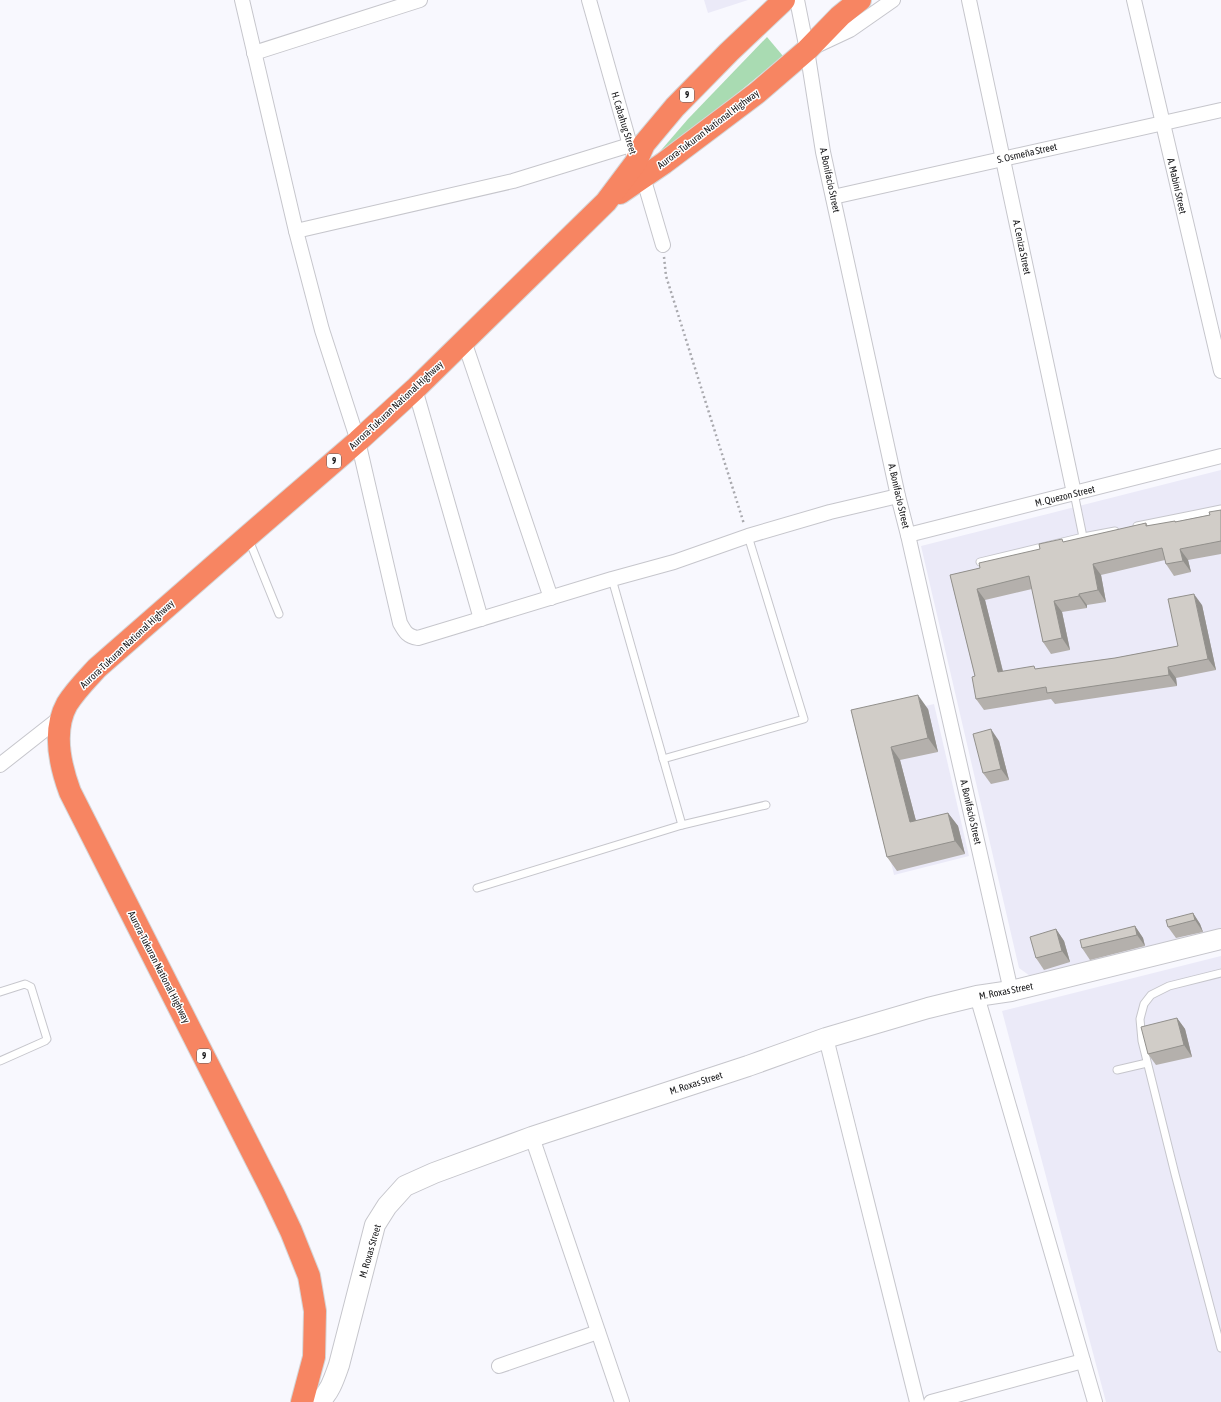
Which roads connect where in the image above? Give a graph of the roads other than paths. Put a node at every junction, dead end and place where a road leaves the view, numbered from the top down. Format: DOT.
graph roads {
  1 [pos="242,0"];
  2 [pos="420,0"];
  3 [pos="589,0"];
  4 [pos="784,0"];
  5 [pos="797,0"];
  6 [pos="860,0"];
  7 [pos="893,0"];
  8 [pos="969,0"];
  9 [pos="1134,0"];
  10 [pos="807,50"];
  11 [pos="254,53"];
  12 [pos="1221,110"];
  13 [pos="1162,123"];
  14 [pos="1003,159"];
  15 [pos="636,162"];
  16 [pos="833,197"];
  17 [pos="296,231"];
  18 [pos="663,245"];
  19 [pos="464,341"];
  20 [pos="1221,371"];
  21 [pos="415,389"];
  22 [pos="358,441"];
  23 [pos="1221,456"];
  24 [pos="1074,493"];
  25 [pos="898,496"];
  26 [pos="1221,509"];
  27 [pos="1129,528"];
  28 [pos="1121,529"];
  29 [pos="908,535"];
  30 [pos="248,536"];
  31 [pos="748,536"];
  32 [pos="1083,537"];
  33 [pos="980,562"];
  34 [pos="612,579"];
  35 [pos="550,598"];
  36 [pos="279,614"];
  37 [pos="481,619"];
  38 [pos="62,717"];
  39 [pos="664,759"];
  40 [pos="0,765"];
  41 [pos="766,805"];
  42 [pos="682,825"];
  43 [pos="477,888"];
  44 [pos="1221,939"];
  45 [pos="1221,973"];
  46 [pos="1010,991"];
  47 [pos="0,992"];
  48 [pos="977,996"];
  49 [pos="826,1038"];
  50 [pos="0,1061"];
  51 [pos="1147,1063"];
  52 [pos="1117,1070"];
  53 [pos="532,1137"];
  54 [pos="598,1332"];
  55 [pos="1221,1348"];
  56 [pos="1083,1361"];
  57 [pos="498,1366"];
  58 [pos="302,1402"];
  59 [pos="319,1402"];
  60 [pos="622,1402"];
  61 [pos="917,1402"];
  62 [pos="931,1402"];
  63 [pos="1095,1402"];
  1 -- 11 [label="street"];
  2 -- 11 [label="street"];
  3 -- 15 [label="street, H. Cabahug Street"];
  4 -- 15 [label="highway, Aurora-Tukuran National Highway / 9"];
  5 -- 10 [label="street, A. Bonifacio Street"];
  6 -- 10 [label="highway, Aurora-Tukuran National Highway / 9"];
  7 -- 10 [label="street, Aurora-Tukuran National Highway / 9"];
  8 -- 14 [label="street, A. Ceniza Street"];
  9 -- 13 [label="street, A. Mabini Street"];
  10 -- 15 [label="highway, Aurora-Tukuran National Highway / 9"];
  10 -- 16 [label="street, A. Bonifacio Street"];
  11 -- 17 [label="street"];
  12 -- 13 [label="street, S. Osmeña Street"];
  13 -- 14 [label="street, S. Osmeña Street"];
  13 -- 20 [label="street, A. Mabini Street"];
  14 -- 16 [label="street, S. Osmeña Street"];
  14 -- 24 [label="street, A. Ceniza Street"];
  15 -- 17 [label="street"];
  15 -- 18 [label="street, H. Cabahug Street"];
  15 -- 19 [label="highway, Aurora-Tukuran National Highway / 9"];
  16 -- 25 [label="street, A. Bonifacio Street"];
  17 -- 22 [label="street"];
  19 -- 21 [label="highway, Aurora-Tukuran National Highway / 9"];
  19 -- 35 [label="street"];
  21 -- 22 [label="highway, Aurora-Tukuran National Highway / 9"];
  21 -- 37 [label="street"];
  22 -- 30 [label="highway, Aurora-Tukuran National Highway / 9"];
  22 -- 37 [label="street"];
  23 -- 24 [label="street, M. Quezon Street"];
  24 -- 29 [label="street, M. Quezon Street"];
  24 -- 32 [label="lane"];
  25 -- 29 [label="street, A. Bonifacio Street"];
  25 -- 31 [label="street"];
  26 -- 27 [label="lane"];
  28 -- 32 [label="lane"];
  29 -- 46 [label="street, A. Bonifacio Street"];
  30 -- 36 [label="lane"];
  30 -- 38 [label="highway, Aurora-Tukuran National Highway / 9"];
  31 -- 34 [label="street"];
  31 -- 39 [label="lane"];
  32 -- 33 [label="lane"];
  34 -- 35 [label="street"];
  34 -- 39 [label="lane"];
  35 -- 37 [label="street"];
  38 -- 40 [label="street"];
  38 -- 58 [label="highway, Aurora-Tukuran National Highway / 9"];
  39 -- 42 [label="lane"];
  41 -- 42 [label="lane"];
  42 -- 43 [label="lane"];
  44 -- 46 [label="street, M. Roxas Street"];
  45 -- 51 [label="lane"];
  46 -- 48 [label="street, M. Roxas Street"];
  47 -- 50 [label="lane"];
  48 -- 49 [label="street, M. Roxas Street"];
  48 -- 56 [label="street"];
  49 -- 53 [label="street, M. Roxas Street"];
  49 -- 61 [label="street"];
  51 -- 52 [label="lane"];
  51 -- 55 [label="lane"];
  53 -- 54 [label="street"];
  53 -- 59 [label="street, M. Roxas Street"];
  54 -- 57 [label="street"];
  54 -- 60 [label="street"];
  56 -- 62 [label="street"];
  56 -- 63 [label="street"];
}
